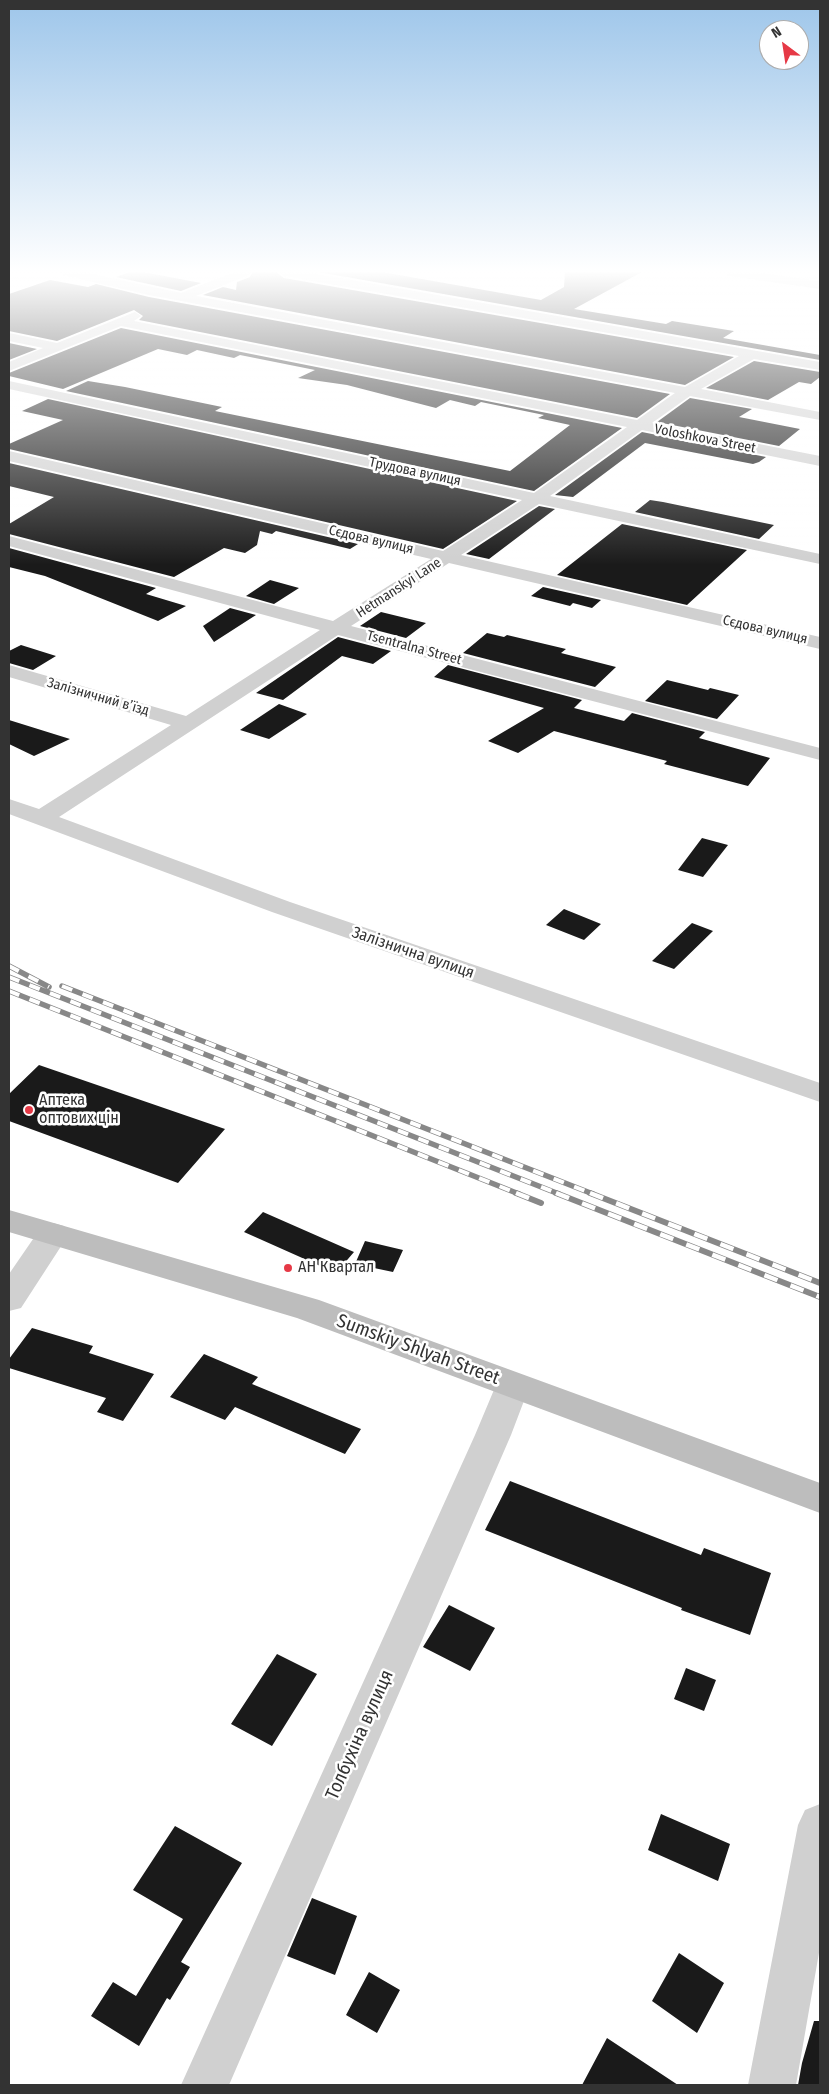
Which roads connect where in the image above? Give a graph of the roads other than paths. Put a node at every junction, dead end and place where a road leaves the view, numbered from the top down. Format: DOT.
graph roads {
  1 [pos="356,370"];
  2 [pos="574,370"];
  3 [pos="725,370"];
  4 [pos="9,386"];
  5 [pos="688,391"];
  6 [pos="820,416"];
  7 [pos="641,427"];
  8 [pos="9,456"];
  9 [pos="820,461"];
  10 [pos="537,498"];
  11 [pos="9,541"];
  12 [pos="446,558"];
  13 [pos="820,559"];
  14 [pos="337,627"];
  15 [pos="820,643"];
  16 [pos="9,671"];
  17 [pos="188,723"];
  18 [pos="820,754"];
  19 [pos="9,806"];
  20 [pos="44,817"];
  21 [pos="820,1093"];
  22 [pos="9,1221"];
  23 [pos="53,1234"];
  24 [pos="9,1299"];
  25 [pos="513,1385"];
  26 [pos="820,1498"];
  27 [pos="820,1825"];
  28 [pos="205,2085"];
  29 [pos="772,2085"];
  1 -- 7 [label="street, Voloshkova Street"];
  2 -- 5 [label="street"];
  3 -- 5 [label="street, Hetmanskyi Lane"];
  4 -- 10 [label="street, Трудова вулиця"];
  5 -- 6 [label="street"];
  5 -- 7 [label="street, Hetmanskyi Lane"];
  7 -- 9 [label="street, Voloshkova Street"];
  7 -- 10 [label="street, Hetmanskyi Lane"];
  8 -- 12 [label="street, Сєдова вулиця"];
  10 -- 12 [label="street, Hetmanskyi Lane"];
  10 -- 13 [label="street, Трудова вулиця"];
  11 -- 14 [label="street, Tsentralna Street"];
  12 -- 14 [label="street, Hetmanskyi Lane"];
  12 -- 15 [label="street, Сєдова вулиця"];
  14 -- 17 [label="street, Hetmanskyi Lane"];
  14 -- 18 [label="street, Tsentralna Street"];
  16 -- 17 [label="street, Залізничний в’їзд"];
  17 -- 20 [label="street, Hetmanskyi Lane"];
  19 -- 20 [label="street, Залізнична вулиця"];
  20 -- 21 [label="street, Залізнична вулиця"];
  22 -- 23 [label="main road, Sumskiy Shlyah Street"];
  23 -- 24 [label="street"];
  23 -- 25 [label="main road, Sumskiy Shlyah Street"];
  25 -- 26 [label="main road, Sumskiy Shlyah Street"];
  25 -- 28 [label="street, Толбухіна вулиця"];
  27 -- 29 [label="street"];
}
